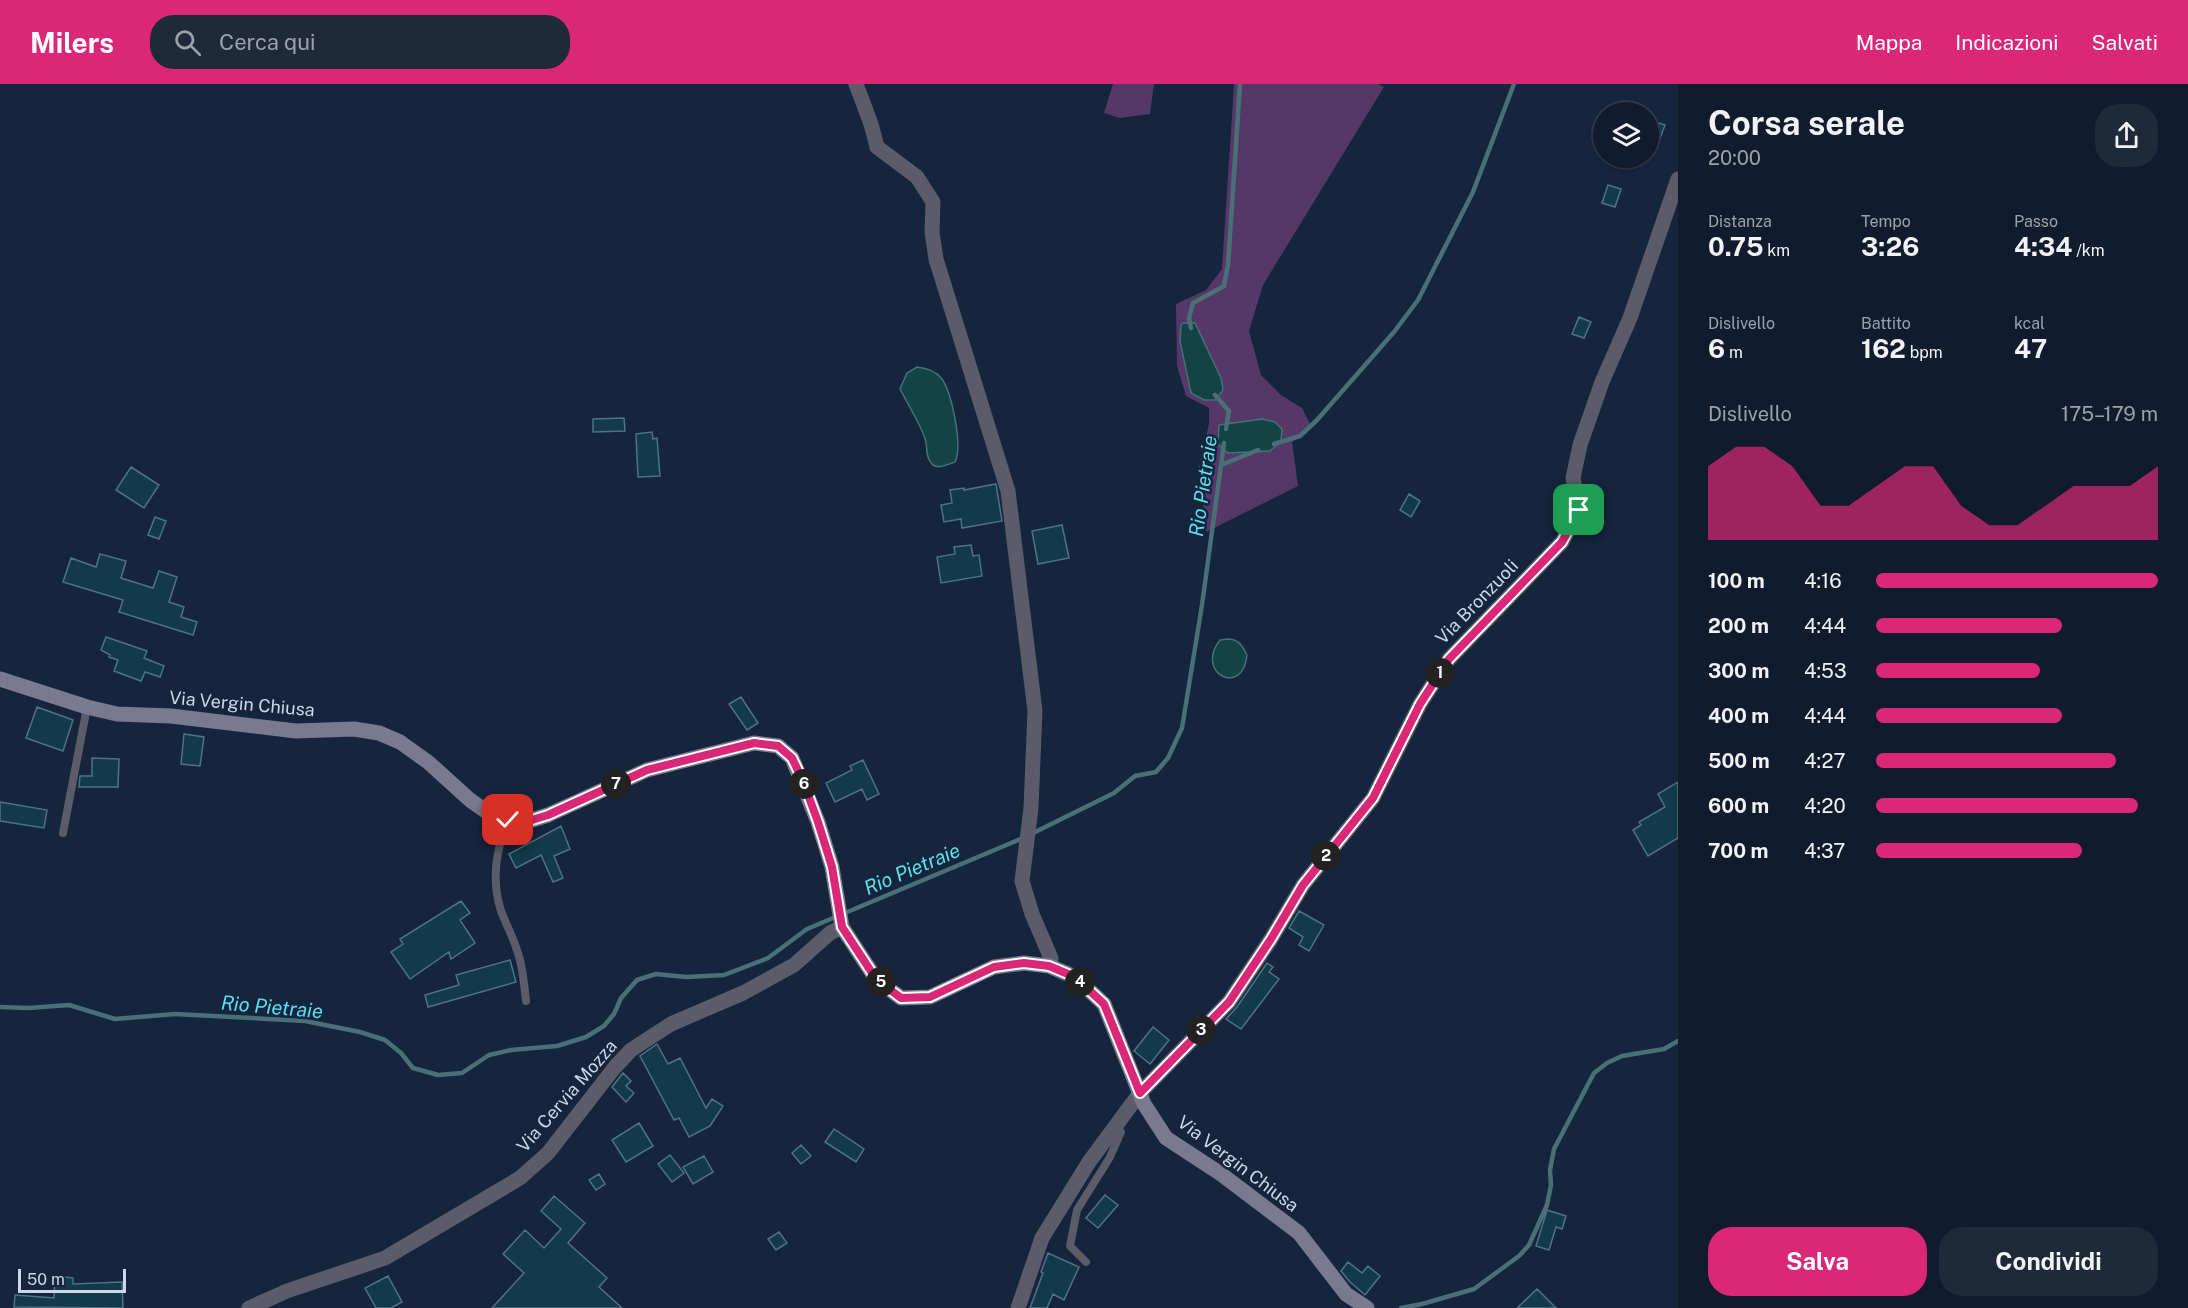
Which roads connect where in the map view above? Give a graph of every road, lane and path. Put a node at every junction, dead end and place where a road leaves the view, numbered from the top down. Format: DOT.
graph roads {
  1 [pos="856,84"];
  2 [pos="1678,179"];
  3 [pos="0,679"];
  4 [pos="87,707"];
  5 [pos="508,820"];
  6 [pos="63,833"];
  7 [pos="842,927"];
  8 [pos="1049,966"];
  9 [pos="525,1001"];
  10 [pos="1140,1093"];
  11 [pos="1116,1125"];
  12 [pos="1086,1262"];
  13 [pos="244,1308"];
  14 [pos="249,1308"];
  15 [pos="1018,1308"];
  16 [pos="1367,1308"];
  1 -- 8 [label="street"];
  2 -- 10 [label="street, Via Bronzuoli"];
  3 -- 4 [label="street, Via Vergin Chiusa"];
  4 -- 5 [label="street, Via Vergin Chiusa"];
  4 -- 6 [label="lane"];
  5 -- 7 [label="street, Via Vergin Chiusa"];
  5 -- 9 [label="lane"];
  7 -- 8 [label="street, Via Vergin Chiusa"];
  7 -- 14 [label="street, Via Cervia Mozza"];
  8 -- 10 [label="street, Via Vergin Chiusa"];
  10 -- 11 [label="street, Via Bronzuoli"];
  10 -- 16 [label="street, Via Vergin Chiusa"];
  11 -- 12 [label="lane"];
  11 -- 15 [label="street, Via Bronzuoli"];
  13 -- 14 [label="lane"];
}
